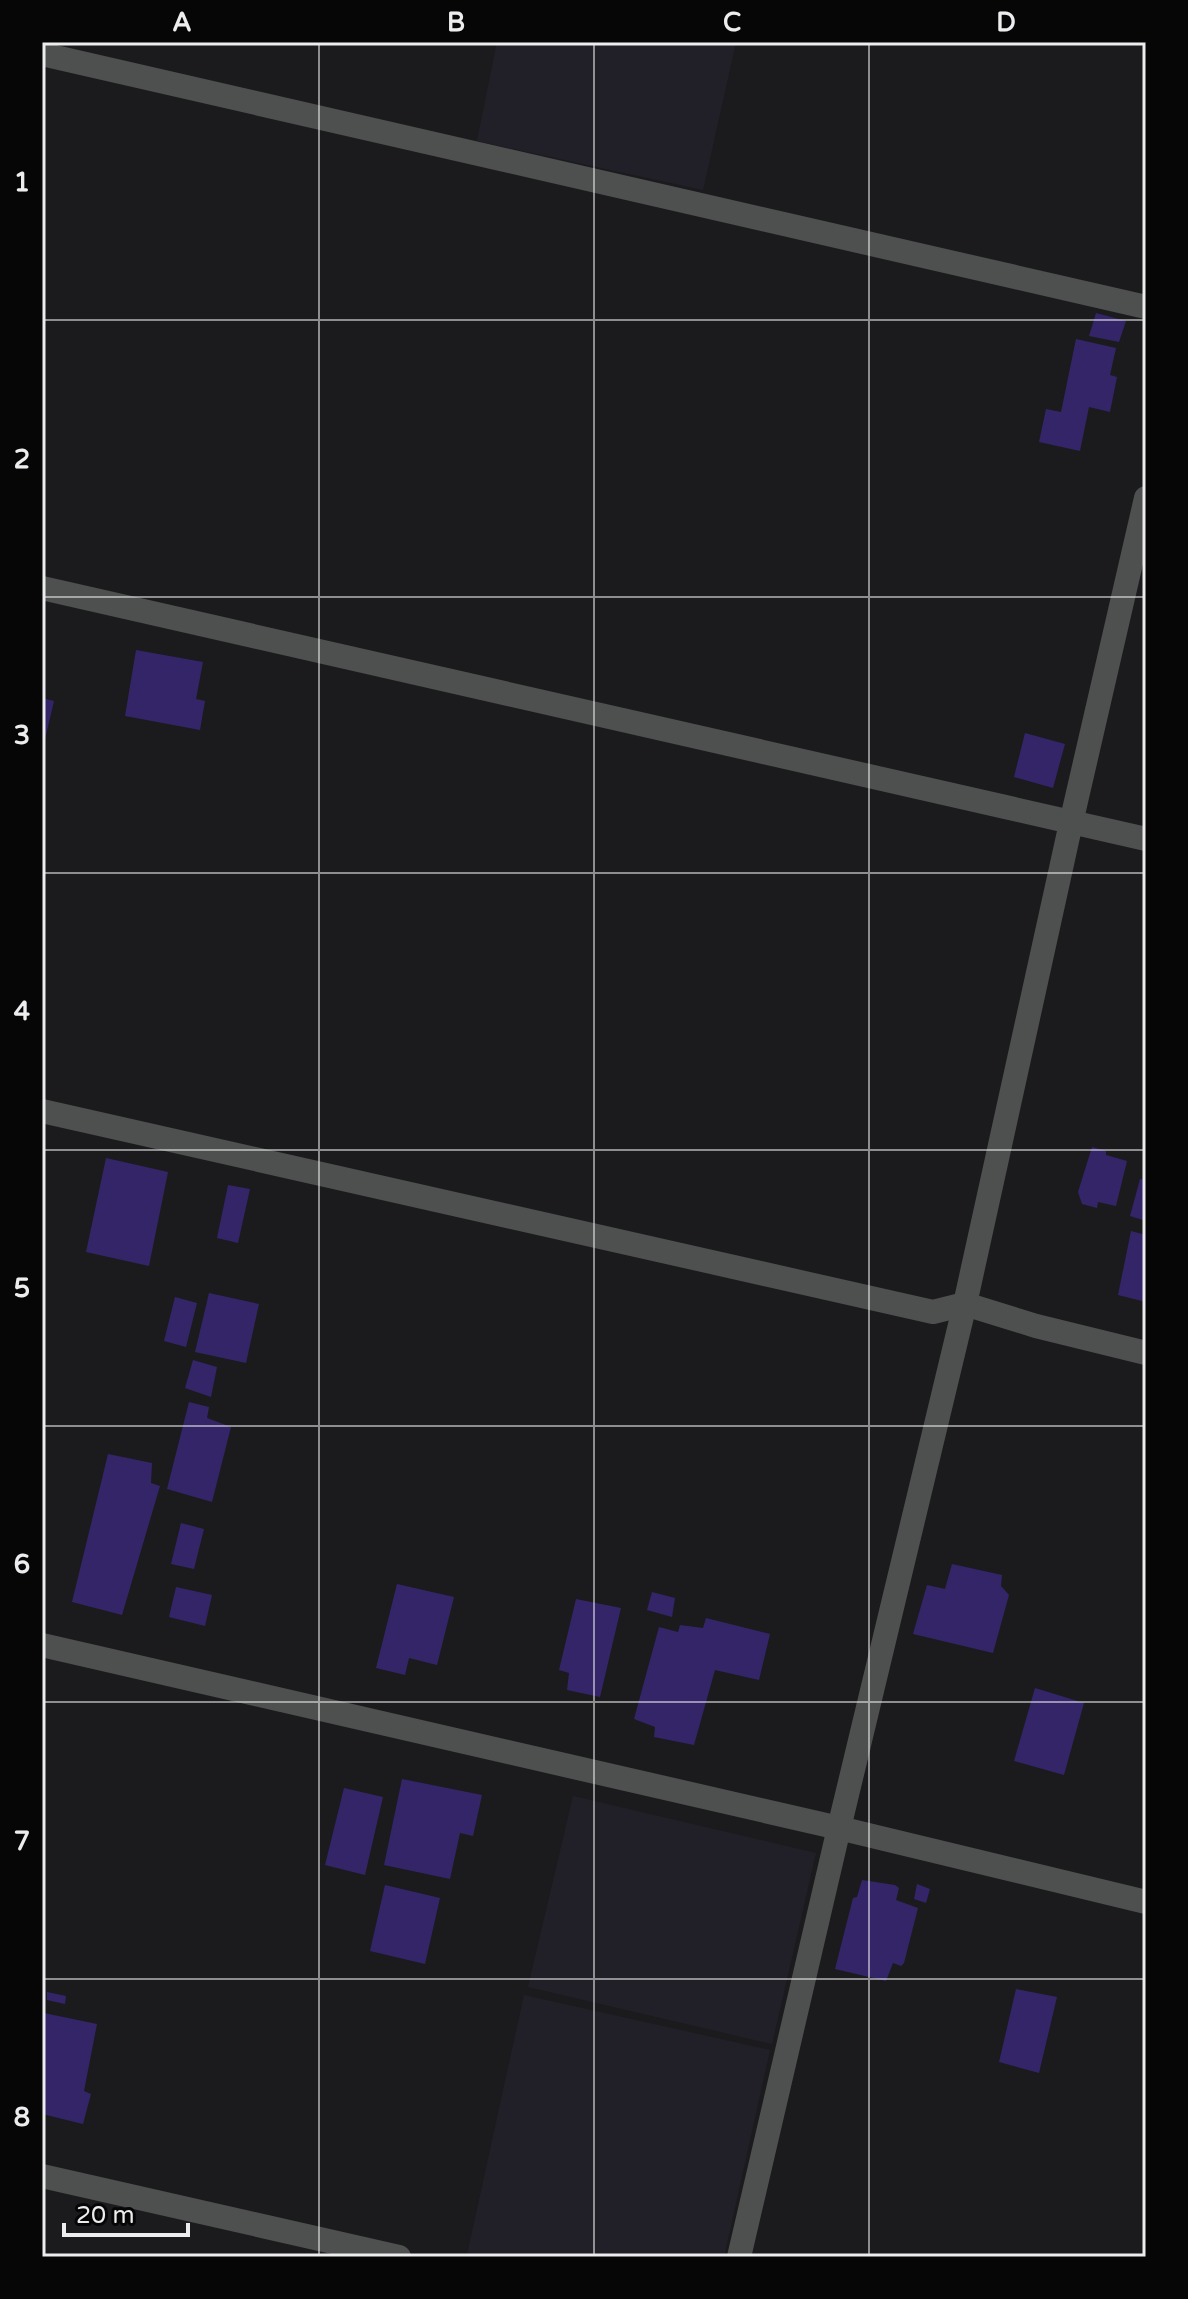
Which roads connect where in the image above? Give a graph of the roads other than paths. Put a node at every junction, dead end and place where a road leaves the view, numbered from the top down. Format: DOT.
graph roads {
  1 [pos="42,54"];
  2 [pos="1146,307"];
  3 [pos="1146,498"];
  4 [pos="42,588"];
  5 [pos="1071,823"];
  6 [pos="1146,839"];
  7 [pos="42,1111"];
  8 [pos="965,1304"];
  9 [pos="1146,1353"];
  10 [pos="42,1645"];
  11 [pos="839,1828"];
  12 [pos="1146,1902"];
  13 [pos="42,2176"];
  14 [pos="399,2257"];
  15 [pos="739,2257"];
  1 -- 2 [label="street"];
  3 -- 5 [label="street"];
  4 -- 5 [label="street"];
  5 -- 6 [label="street"];
  5 -- 8 [label="street"];
  7 -- 8 [label="street"];
  8 -- 9 [label="street"];
  8 -- 11 [label="street"];
  10 -- 11 [label="street"];
  11 -- 12 [label="street"];
  11 -- 15 [label="street"];
  13 -- 14 [label="street"];
}
